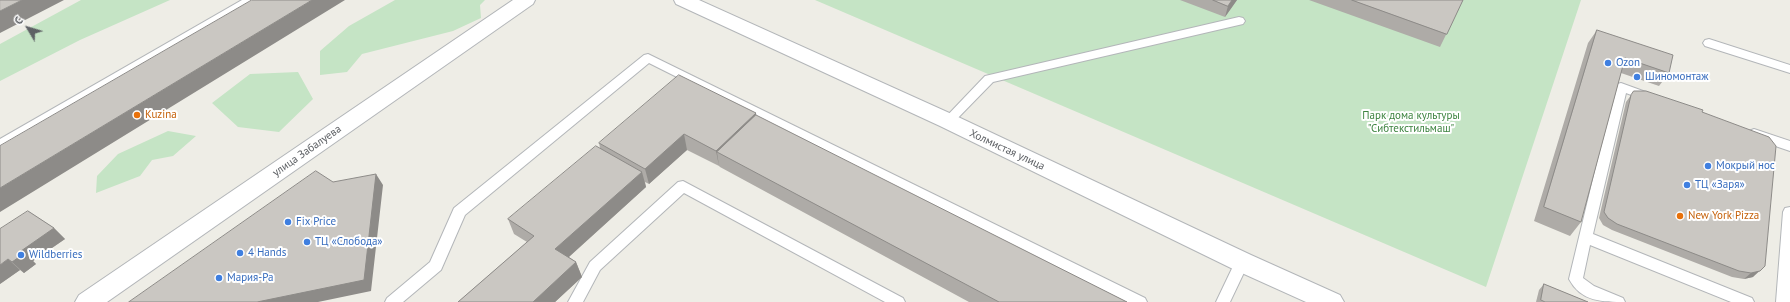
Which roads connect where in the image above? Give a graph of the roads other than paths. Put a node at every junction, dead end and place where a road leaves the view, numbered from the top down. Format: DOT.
graph roads {
  1 [pos="250,0"];
  2 [pos="526,0"];
  3 [pos="683,0"];
  4 [pos="1239,21"];
  5 [pos="1709,43"];
  6 [pos="1790,69"];
  7 [pos="1665,103"];
  8 [pos="948,121"];
  9 [pos="1746,131"];
  10 [pos="0,145"];
  11 [pos="1790,146"];
  12 [pos="1790,212"];
  13 [pos="1585,237"];
  14 [pos="1242,262"];
  15 [pos="88,302"];
  16 [pos="392,302"];
  17 [pos="575,302"];
  18 [pos="898,302"];
  19 [pos="1140,302"];
  20 [pos="1223,302"];
  21 [pos="1331,302"];
  22 [pos="1618,302"];
  23 [pos="1747,302"];
  24 [pos="1783,302"];
  1 -- 10 [label="lane"];
  2 -- 15 [label="street, улица Забалуева"];
  3 -- 8 [label="street, Холмистая улица"];
  4 -- 8 [label="lane"];
  5 -- 6 [label="lane"];
  7 -- 13 [label="lane"];
  8 -- 14 [label="street, Холмистая улица"];
  9 -- 11 [label="lane"];
  12 -- 24 [label="lane"];
  13 -- 22 [label="lane"];
  13 -- 23 [label="lane"];
  14 -- 20 [label="lane"];
  14 -- 21 [label="street, Холмистая улица"];
  16 -- 19 [label="lane"];
  17 -- 18 [label="lane"];
}
